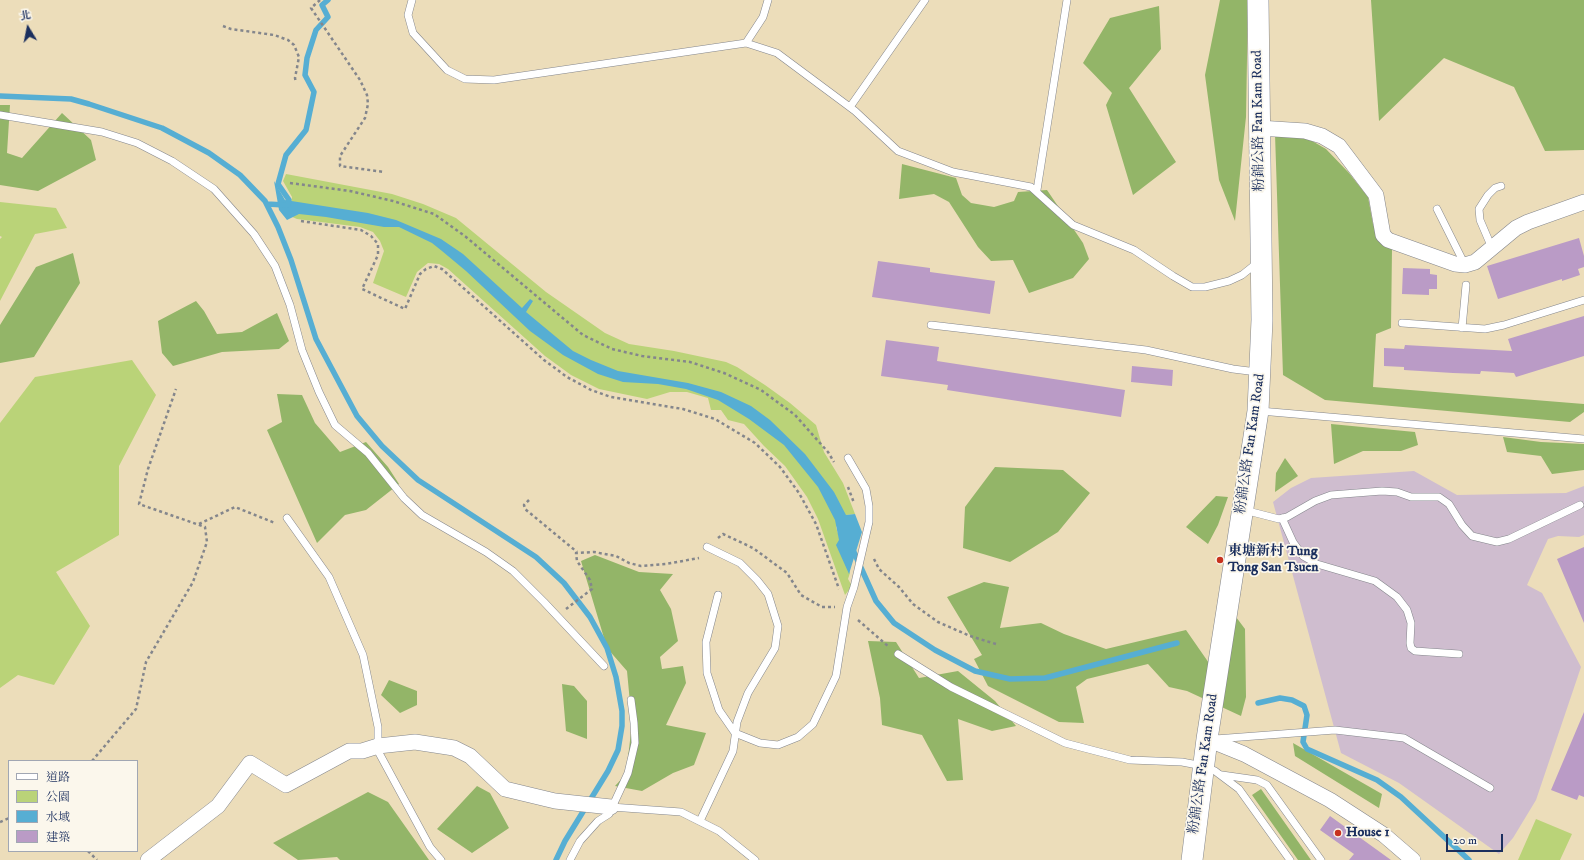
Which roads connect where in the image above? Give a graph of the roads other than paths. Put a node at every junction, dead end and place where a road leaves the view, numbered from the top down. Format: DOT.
graph roads {
  1 [pos="412,0"];
  2 [pos="768,0"];
  3 [pos="925,0"];
  4 [pos="1067,0"];
  5 [pos="1258,0"];
  6 [pos="746,43"];
  7 [pos="850,107"];
  8 [pos="0,115"];
  9 [pos="1259,128"];
  10 [pos="1501,186"];
  11 [pos="1037,190"];
  12 [pos="1584,202"];
  13 [pos="1437,209"];
  14 [pos="1492,248"];
  15 [pos="1261,261"];
  16 [pos="1465,265"];
  17 [pos="1466,286"];
  18 [pos="1584,300"];
  19 [pos="1402,323"];
  20 [pos="931,325"];
  21 [pos="1462,328"];
  22 [pos="1261,373"];
  23 [pos="1258,411"];
  24 [pos="1584,439"];
  25 [pos="848,458"];
  26 [pos="1580,505"];
  27 [pos="1242,510"];
  28 [pos="287,518"];
  29 [pos="1282,518"];
  30 [pos="707,547"];
  31 [pos="718,595"];
  32 [pos="898,654"];
  33 [pos="1458,654"];
  34 [pos="604,666"];
  35 [pos="631,700"];
  36 [pos="735,733"];
  37 [pos="1207,739"];
  38 [pos="378,746"];
  39 [pos="1212,771"];
  40 [pos="1490,788"];
  41 [pos="608,807"];
  42 [pos="700,821"];
  43 [pos="148,860"];
  44 [pos="441,860"];
  45 [pos="570,860"];
  46 [pos="755,860"];
  47 [pos="1192,860"];
  48 [pos="1290,860"];
  49 [pos="1321,860"];
  50 [pos="1413,860"];
  1 -- 6 [label="lane"];
  2 -- 6 [label="lane"];
  3 -- 7 [label="lane"];
  4 -- 11 [label="lane"];
  5 -- 9 [label="main road, 粉錦公路 Fan Kam Road"];
  6 -- 7 [label="lane"];
  7 -- 11 [label="lane"];
  8 -- 34 [label="lane"];
  9 -- 15 [label="main road, 粉錦公路 Fan Kam Road"];
  9 -- 16 [label="street"];
  10 -- 14 [label="lane"];
  11 -- 15 [label="lane"];
  12 -- 14 [label="street"];
  13 -- 16 [label="lane"];
  14 -- 16 [label="street"];
  15 -- 22 [label="main road, 粉錦公路 Fan Kam Road"];
  17 -- 21 [label="lane"];
  18 -- 21 [label="lane"];
  19 -- 21 [label="lane"];
  20 -- 22 [label="lane"];
  22 -- 23 [label="main road, 粉錦公路 Fan Kam Road"];
  23 -- 24 [label="lane"];
  23 -- 27 [label="main road, 粉錦公路 Fan Kam Road"];
  25 -- 36 [label="lane"];
  26 -- 29 [label="lane"];
  27 -- 29 [label="lane"];
  27 -- 37 [label="main road, 粉錦公路 Fan Kam Road"];
  28 -- 38 [label="lane"];
  29 -- 33 [label="lane"];
  30 -- 36 [label="lane"];
  31 -- 36 [label="lane"];
  32 -- 39 [label="lane"];
  35 -- 41 [label="lane"];
  36 -- 42 [label="lane"];
  37 -- 39 [label="main road, 粉錦公路 Fan Kam Road"];
  37 -- 40 [label="lane"];
  37 -- 50 [label="street"];
  38 -- 41 [label="street"];
  38 -- 43 [label="street"];
  38 -- 44 [label="lane"];
  39 -- 47 [label="main road, 粉錦公路 Fan Kam Road"];
  39 -- 48 [label="lane"];
  39 -- 49 [label="lane"];
  41 -- 42 [label="lane"];
  41 -- 45 [label="lane"];
  42 -- 46 [label="lane"];
}
